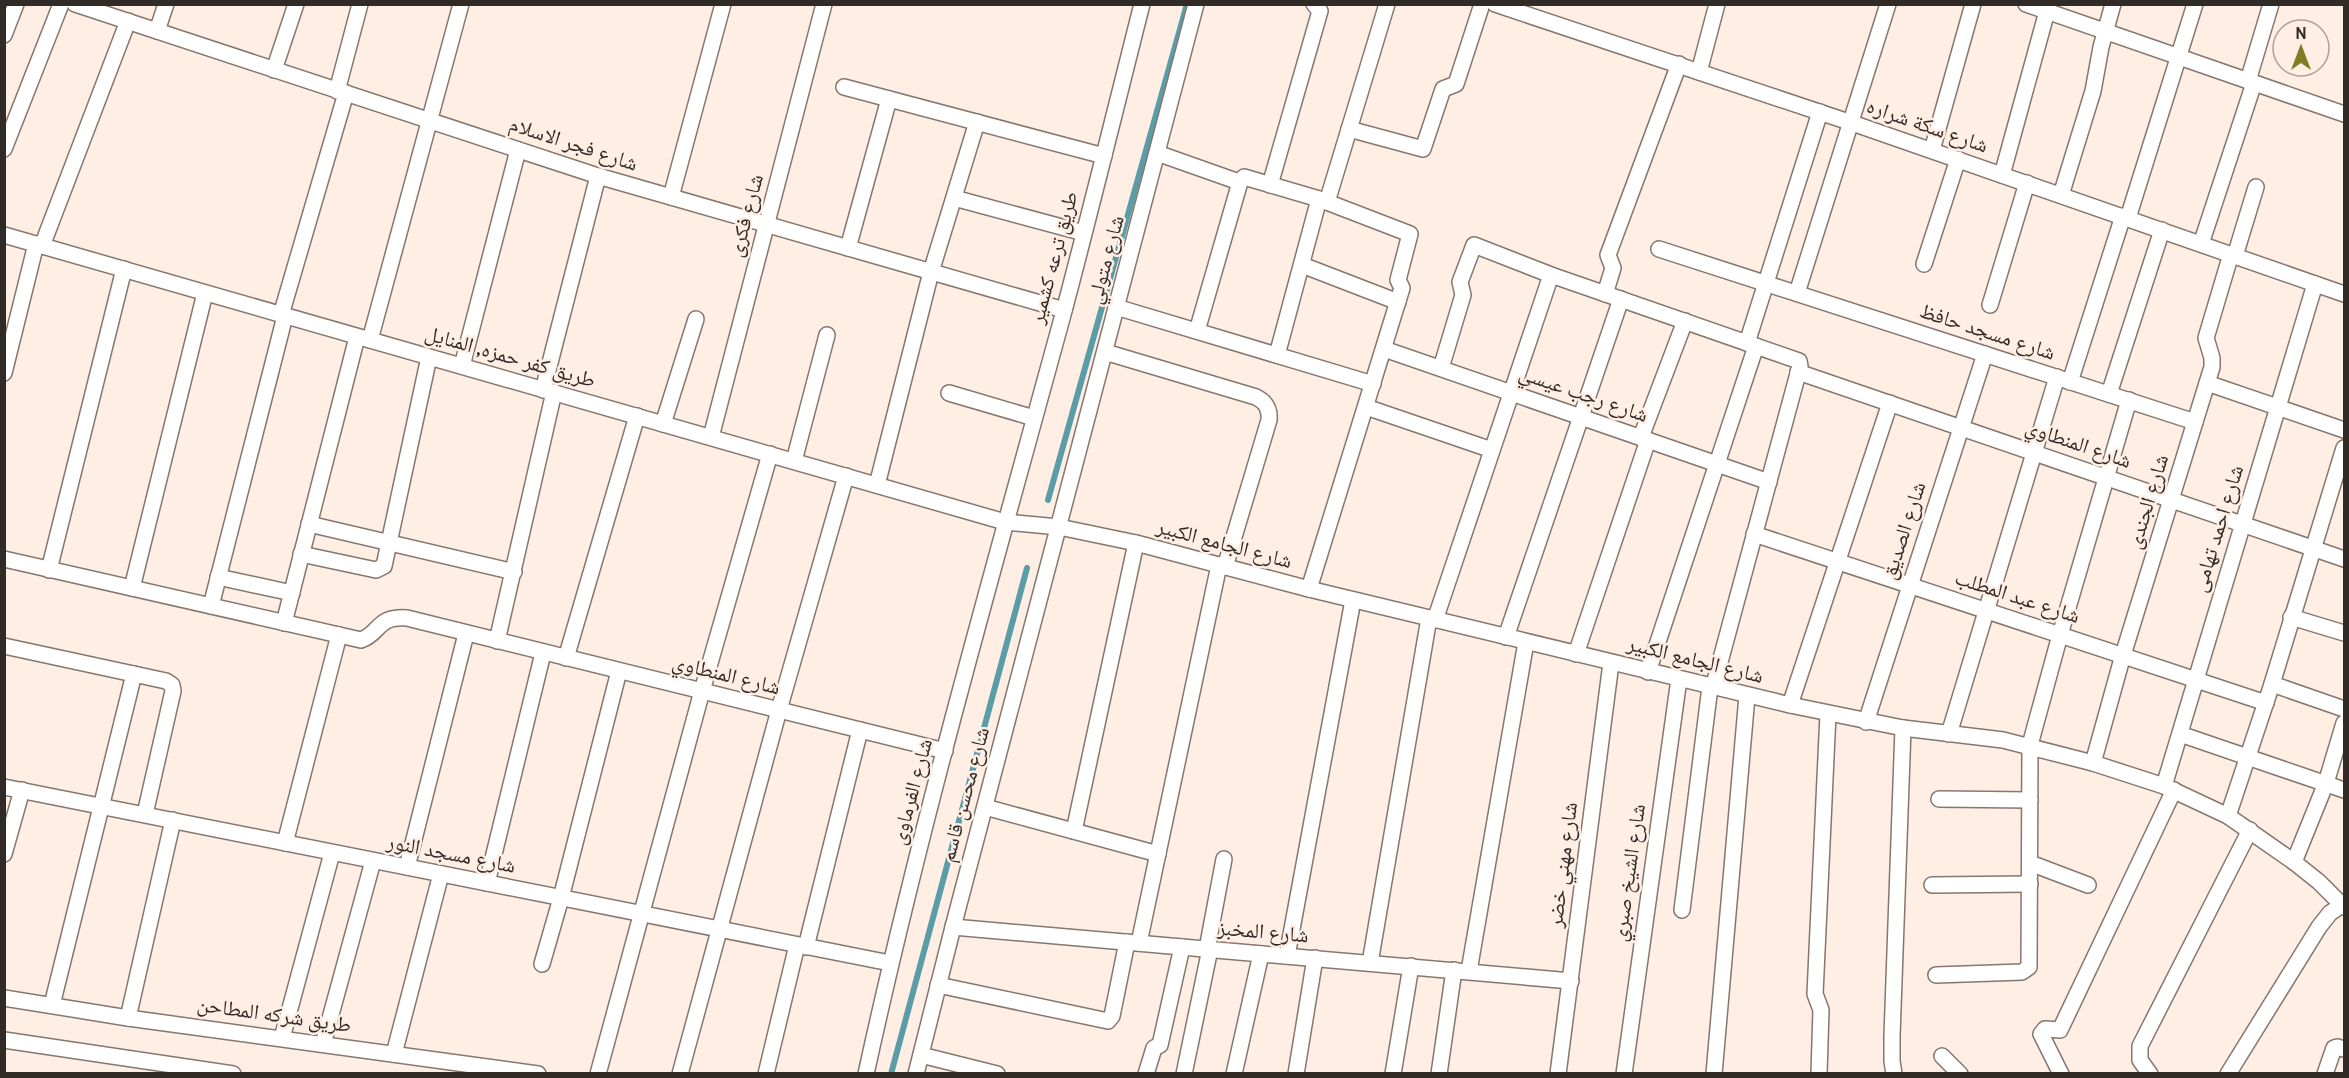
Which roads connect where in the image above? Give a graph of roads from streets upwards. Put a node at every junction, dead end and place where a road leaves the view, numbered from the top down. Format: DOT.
graph roads {
  1 [pos="16,4"];
  2 [pos="61,4"];
  3 [pos="75,4"];
  4 [pos="166,4"];
  5 [pos="296,4"];
  6 [pos="360,4"];
  7 [pos="461,4"];
  8 [pos="723,4"];
  9 [pos="824,4"];
  10 [pos="1142,4"];
  11 [pos="1196,4"];
  12 [pos="1314,4"];
  13 [pos="1387,4"];
  14 [pos="1482,4"];
  15 [pos="1495,4"];
  16 [pos="1717,4"];
  17 [pos="1888,4"];
  18 [pos="1973,4"];
  19 [pos="2026,4"];
  20 [pos="2113,4"];
  21 [pos="2195,4"];
  22 [pos="2271,4"];
  23 [pos="2048,8"];
  24 [pos="128,21"];
  25 [pos="157,31"];
  26 [pos="2104,32"];
  27 [pos="4,35"];
  28 [pos="2180,57"];
  29 [pos="1679,64"];
  30 [pos="274,70"];
  31 [pos="1699,72"];
  32 [pos="2251,82"];
  33 [pos="844,87"];
  34 [pos="341,92"];
  35 [pos="889,99"];
  36 [pos="1820,112"];
  37 [pos="2344,114"];
  38 [pos="429,121"];
  39 [pos="977,122"];
  40 [pos="1852,123"];
  41 [pos="1349,129"];
  42 [pos="4,149"];
  43 [pos="518,150"];
  44 [pos="1932,150"];
  45 [pos="1157,153"];
  46 [pos="1104,156"];
  47 [pos="1958,159"];
  48 [pos="2002,175"];
  49 [pos="598,176"];
  50 [pos="1240,182"];
  51 [pos="2027,183"];
  52 [pos="1270,185"];
  53 [pos="2256,187"];
  54 [pos="2061,195"];
  55 [pos="671,197"];
  56 [pos="954,198"];
  57 [pos="1323,200"];
  58 [pos="2126,217"];
  59 [pos="766,224"];
  60 [pos="2162,230"];
  61 [pos="1084,232"];
  62 [pos="4,235"];
  63 [pos="2201,244"];
  64 [pos="39,245"];
  65 [pos="848,248"];
  66 [pos="1659,249"];
  67 [pos="2233,255"];
  68 [pos="1924,264"];
  69 [pos="1302,265"];
  70 [pos="124,269"];
  71 [pos="931,272"];
  72 [pos="1551,275"];
  73 [pos="1766,283"];
  74 [pos="2315,284"];
  75 [pos="205,293"];
  76 [pos="1797,293"];
  77 [pos="1605,294"];
  78 [pos="2344,294"];
  79 [pos="1621,299"];
  80 [pos="1398,302"];
  81 [pos="1990,305"];
  82 [pos="1116,307"];
  83 [pos="1064,310"];
  84 [pos="283,315"];
  85 [pos="696,319"];
  86 [pos="1685,321"];
  87 [pos="1197,331"];
  88 [pos="827,335"];
  89 [pos="364,338"];
  90 [pos="1752,344"];
  91 [pos="1384,349"];
  92 [pos="1105,352"];
  93 [pos="1985,354"];
  94 [pos="1277,355"];
  95 [pos="429,357"];
  96 [pos="462,366"];
  97 [pos="1441,368"];
  98 [pos="1798,372"];
  99 [pos="4,373"];
  100 [pos="2064,379"];
  101 [pos="2207,383"];
  102 [pos="1373,384"];
  103 [pos="548,391"];
  104 [pos="950,393"];
  105 [pos="1511,393"];
  106 [pos="2109,394"];
  107 [pos="2129,400"];
  108 [pos="1890,403"];
  109 [pos="1366,407"];
  110 [pos="2278,407"];
  111 [pos="637,416"];
  112 [pos="1580,417"];
  113 [pos="1034,418"];
  114 [pos="2195,422"];
  115 [pos="663,424"];
  116 [pos="1961,427"];
  117 [pos="2344,430"];
  118 [pos="711,438"];
  119 [pos="1645,439"];
  120 [pos="2344,448"];
  121 [pos="1492,450"];
  122 [pos="2034,452"];
  123 [pos="770,454"];
  124 [pos="794,461"];
  125 [pos="1716,463"];
  126 [pos="846,476"];
  127 [pos="2105,477"];
  128 [pos="1769,482"];
  129 [pos="877,485"];
  130 [pos="2171,499"];
  131 [pos="1005,522"];
  132 [pos="309,524"];
  133 [pos="2242,524"];
  134 [pos="1059,527"];
  135 [pos="1754,534"];
  136 [pos="1136,543"];
  137 [pos="390,544"];
  138 [pos="2313,548"];
  139 [pos="301,554"];
  140 [pos="2344,559"];
  141 [pos="4,560"];
  142 [pos="1837,561"];
  143 [pos="1222,566"];
  144 [pos="49,570"];
  145 [pos="514,572"];
  146 [pos="218,577"];
  147 [pos="1910,585"];
  148 [pos="132,588"];
  149 [pos="1309,589"];
  150 [pos="292,593"];
  151 [pos="1353,600"];
  152 [pos="211,606"];
  153 [pos="1986,610"];
  154 [pos="2291,616"];
  155 [pos="1432,619"];
  156 [pos="284,623"];
  157 [pos="2344,633"];
  158 [pos="466,634"];
  159 [pos="339,635"];
  160 [pos="2060,635"];
  161 [pos="1506,637"];
  162 [pos="497,642"];
  163 [pos="1526,642"];
  164 [pos="4,646"];
  165 [pos="543,653"];
  166 [pos="1576,654"];
  167 [pos="2123,655"];
  168 [pos="566,658"];
  169 [pos="1611,663"];
  170 [pos="619,671"];
  171 [pos="1648,672"];
  172 [pos="134,674"];
  173 [pos="1679,679"];
  174 [pos="2196,679"];
  175 [pos="2272,684"];
  176 [pos="1712,687"];
  177 [pos="702,691"];
  178 [pos="1748,696"];
  179 [pos="2266,703"];
  180 [pos="1790,705"];
  181 [pos="2344,709"];
  182 [pos="779,710"];
  183 [pos="1828,714"];
  184 [pos="1866,722"];
  185 [pos="2344,723"];
  186 [pos="1903,728"];
  187 [pos="860,730"];
  188 [pos="1949,734"];
  189 [pos="2180,734"];
  190 [pos="2030,745"];
  191 [pos="945,751"];
  192 [pos="2247,757"];
  193 [pos="2093,763"];
  194 [pos="2326,783"];
  195 [pos="4,787"];
  196 [pos="2169,788"];
  197 [pos="22,790"];
  198 [pos="2344,790"];
  199 [pos="1939,799"];
  200 [pos="2030,800"];
  201 [pos="102,806"];
  202 [pos="985,807"];
  203 [pos="144,814"];
  204 [pos="2228,816"];
  205 [pos="173,820"];
  206 [pos="2250,830"];
  207 [pos="1074,831"];
  208 [pos="285,843"];
  209 [pos="332,853"];
  210 [pos="4,854"];
  211 [pos="1158,854"];
  212 [pos="1224,859"];
  213 [pos="373,861"];
  214 [pos="2295,862"];
  215 [pos="2030,863"];
  216 [pos="407,867"];
  217 [pos="441,874"];
  218 [pos="487,883"];
  219 [pos="2030,884"];
  220 [pos="1932,885"];
  221 [pos="2088,885"];
  222 [pos="561,898"];
  223 [pos="2343,906"];
  224 [pos="1682,910"];
  225 [pos="642,914"];
  226 [pos="953,927"];
  227 [pos="720,929"];
  228 [pos="1133,942"];
  229 [pos="801,946"];
  230 [pos="1182,947"];
  231 [pos="1209,949"];
  232 [pos="1261,954"];
  233 [pos="1287,956"];
  234 [pos="1315,958"];
  235 [pos="890,963"];
  236 [pos="1370,963"];
  237 [pos="542,964"];
  238 [pos="1411,966"];
  239 [pos="1461,971"];
  240 [pos="1936,975"];
  241 [pos="1571,981"];
  242 [pos="938,985"];
  243 [pos="4,998"];
  244 [pos="51,1005"];
  245 [pos="128,1018"];
  246 [pos="282,1038"];
  247 [pos="4,1040"];
  248 [pos="323,1044"];
  249 [pos="2344,1049"];
  250 [pos="394,1054"];
  251 [pos="921,1055"];
  252 [pos="1942,1056"];
  253 [pos="2142,1071"];
  254 [pos="233,1074"];
  255 [pos="538,1074"];
  256 [pos="598,1074"];
  257 [pos="680,1074"];
  258 [pos="766,1074"];
  259 [pos="866,1074"];
  260 [pos="916,1074"];
  261 [pos="997,1074"];
  262 [pos="1146,1074"];
  263 [pos="1184,1074"];
  264 [pos="1234,1074"];
  265 [pos="1296,1074"];
  266 [pos="1393,1074"];
  267 [pos="1440,1074"];
  268 [pos="1558,1074"];
  269 [pos="1624,1074"];
  270 [pos="1714,1074"];
  271 [pos="1819,1074"];
  272 [pos="1894,1074"];
  273 [pos="1960,1074"];
  274 [pos="2061,1074"];
  275 [pos="2228,1074"];
  276 [pos="2325,1074"];
  1 -- 27 [label="street"];
  2 -- 42 [label="street"];
  3 -- 24 [label="street, شارع فجر الاسلام"];
  4 -- 25 [label="street"];
  5 -- 30 [label="street"];
  6 -- 34 [label="street"];
  7 -- 38 [label="street"];
  8 -- 55 [label="street"];
  9 -- 59 [label="street, شارع فكرى"];
  10 -- 46 [label="street, طريق ترعه كشمير"];
  11 -- 45 [label="street, شارع متولي"];
  12 -- 52 [label="street"];
  13 -- 41 [label="street"];
  14 -- 41 [label="street"];
  15 -- 29 [label="street, شارع سكة شراره"];
  16 -- 31 [label="street"];
  17 -- 40 [label="street"];
  18 -- 44 [label="street"];
  19 -- 23 [label="street"];
  20 -- 26 [label="street"];
  21 -- 28 [label="street"];
  22 -- 32 [label="street"];
  23 -- 26 [label="street"];
  23 -- 48 [label="street"];
  24 -- 25 [label="street, شارع فجر الاسلام"];
  24 -- 64 [label="street"];
  25 -- 30 [label="street, شارع فجر الاسلام"];
  26 -- 28 [label="street"];
  26 -- 54 [label="street"];
  28 -- 32 [label="street"];
  28 -- 58 [label="street"];
  29 -- 31 [label="street, شارع سكة شراره"];
  29 -- 77 [label="street"];
  30 -- 34 [label="street, شارع فجر الاسلام"];
  31 -- 36 [label="street, شارع سكة شراره"];
  32 -- 37 [label="street"];
  32 -- 63 [label="street"];
  33 -- 35 [label="street"];
  34 -- 38 [label="street, شارع فجر الاسلام"];
  34 -- 84 [label="street"];
  35 -- 39 [label="street"];
  35 -- 65 [label="street"];
  36 -- 40 [label="street, شارع سكة شراره"];
  36 -- 73 [label="street"];
  38 -- 43 [label="street, شارع فجر الاسلام"];
  38 -- 89 [label="street"];
  39 -- 46 [label="street"];
  39 -- 56 [label="street"];
  40 -- 44 [label="street, شارع سكة شراره"];
  40 -- 76 [label="street"];
  41 -- 57 [label="street"];
  43 -- 49 [label="street, شارع فجر الاسلام"];
  43 -- 96 [label="street"];
  44 -- 47 [label="street, شارع سكة شراره"];
  45 -- 50 [label="street"];
  45 -- 82 [label="street, شارع متولي"];
  46 -- 61 [label="street, طريق ترعه كشمير"];
  47 -- 48 [label="street, شارع سكة شراره"];
  47 -- 68 [label="street"];
  48 -- 51 [label="street, شارع سكة شراره"];
  49 -- 55 [label="street, شارع فجر الاسلام"];
  49 -- 103 [label="street"];
  50 -- 52 [label="street"];
  50 -- 87 [label="street"];
  51 -- 54 [label="street, شارع سكة شراره"];
  51 -- 81 [label="street"];
  52 -- 57 [label="street"];
  53 -- 67 [label="street, شارع الجندى"];
  54 -- 58 [label="street, شارع سكة شراره"];
  55 -- 59 [label="street, شارع فجر الاسلام"];
  56 -- 61 [label="street"];
  56 -- 71 [label="street"];
  57 -- 69 [label="street"];
  57 -- 80 [label="street"];
  58 -- 60 [label="street, شارع سكة شراره"];
  58 -- 100 [label="street"];
  59 -- 65 [label="street, شارع فجر الاسلام"];
  59 -- 118 [label="street, شارع فكرى"];
  60 -- 63 [label="street, شارع سكة شراره"];
  60 -- 106 [label="street"];
  61 -- 83 [label="street, طريق ترعه كشمير"];
  62 -- 64 [label="street, طريق كفر حمزه, المنايل"];
  63 -- 67 [label="street, شارع سكة شراره"];
  64 -- 70 [label="street, طريق كفر حمزه, المنايل"];
  64 -- 99 [label="street"];
  65 -- 71 [label="street, شارع فجر الاسلام"];
  66 -- 73 [label="street, شارع مسجد حافظ"];
  67 -- 74 [label="street, شارع سكة شراره"];
  67 -- 101 [label="street, شارع الجندى"];
  69 -- 80 [label="street"];
  69 -- 94 [label="street"];
  70 -- 75 [label="street, طريق كفر حمزه, المنايل"];
  70 -- 144 [label="street"];
  71 -- 83 [label="street, شارع فجر الاسلام"];
  71 -- 129 [label="street"];
  72 -- 77 [label="street"];
  72 -- 97 [label="street"];
  72 -- 105 [label="street"];
  73 -- 76 [label="street, شارع مسجد حافظ"];
  73 -- 90 [label="street"];
  74 -- 78 [label="street, شارع سكة شراره"];
  74 -- 110 [label="street, شارع احمد تهامى"];
  75 -- 84 [label="street, طريق كفر حمزه, المنايل"];
  75 -- 148 [label="street"];
  76 -- 93 [label="street, شارع مسجد حافظ"];
  77 -- 79 [label="street"];
  79 -- 86 [label="street"];
  79 -- 112 [label="street"];
  80 -- 91 [label="street"];
  82 -- 87 [label="street"];
  82 -- 92 [label="street, شارع متولي"];
  83 -- 113 [label="street, طريق ترعه كشمير"];
  84 -- 89 [label="street, طريق كفر حمزه, المنايل"];
  84 -- 146 [label="street"];
  85 -- 115 [label="street"];
  86 -- 90 [label="street"];
  86 -- 119 [label="street"];
  87 -- 94 [label="street"];
  88 -- 124 [label="street"];
  89 -- 95 [label="street, طريق كفر حمزه, المنايل"];
  89 -- 132 [label="street"];
  90 -- 98 [label="street"];
  90 -- 125 [label="street"];
  91 -- 97 [label="street, شارع رجب عيسي"];
  91 -- 102 [label="street"];
  92 -- 134 [label="street, شارع متولي"];
  92 -- 143 [label="street"];
  93 -- 100 [label="street, شارع مسجد حافظ"];
  93 -- 116 [label="street, شارع الصديق"];
  94 -- 102 [label="street"];
  95 -- 96 [label="street, طريق كفر حمزه, المنايل"];
  95 -- 137 [label="street"];
  96 -- 103 [label="street, طريق كفر حمزه, المنايل"];
  97 -- 105 [label="street, شارع رجب عيسي"];
  98 -- 108 [label="street, شارع المنطاوي"];
  98 -- 128 [label="street"];
  100 -- 106 [label="street, شارع مسجد حافظ"];
  100 -- 122 [label="street"];
  101 -- 110 [label="street"];
  101 -- 114 [label="street, شارع الجندى"];
  102 -- 109 [label="street"];
  103 -- 111 [label="street, طريق كفر حمزه, المنايل"];
  103 -- 145 [label="street"];
  104 -- 113 [label="street"];
  105 -- 112 [label="street, شارع رجب عيسي"];
  105 -- 121 [label="street"];
  106 -- 107 [label="street, شارع مسجد حافظ"];
  107 -- 114 [label="street, شارع مسجد حافظ"];
  107 -- 127 [label="street"];
  108 -- 116 [label="street, شارع المنطاوي"];
  108 -- 142 [label="street"];
  109 -- 121 [label="street"];
  109 -- 149 [label="street"];
  110 -- 117 [label="street"];
  110 -- 133 [label="street, شارع احمد تهامى"];
  111 -- 115 [label="street, طريق كفر حمزه, المنايل"];
  111 -- 168 [label="street"];
  112 -- 119 [label="street, شارع رجب عيسي"];
  112 -- 161 [label="street"];
  113 -- 131 [label="street, طريق ترعه كشمير"];
  114 -- 130 [label="street, شارع الجندى"];
  115 -- 118 [label="street, طريق كفر حمزه, المنايل"];
  116 -- 122 [label="street, شارع المنطاوي"];
  116 -- 147 [label="street, شارع الصديق"];
  118 -- 123 [label="street, طريق كفر حمزه, المنايل"];
  119 -- 125 [label="street, شارع رجب عيسي"];
  119 -- 166 [label="street"];
  120 -- 138 [label="street"];
  121 -- 155 [label="street"];
  122 -- 127 [label="street, شارع المنطاوي"];
  122 -- 153 [label="street"];
  123 -- 124 [label="street, طريق كفر حمزه, المنايل"];
  123 -- 177 [label="street"];
  124 -- 126 [label="street, طريق كفر حمزه, المنايل"];
  125 -- 128 [label="street, شارع رجب عيسي"];
  125 -- 171 [label="street"];
  126 -- 129 [label="street, طريق كفر حمزه, المنايل"];
  126 -- 182 [label="street"];
  127 -- 130 [label="street, شارع المنطاوي"];
  127 -- 160 [label="street"];
  128 -- 135 [label="street"];
  129 -- 131 [label="street, طريق كفر حمزه, المنايل"];
  130 -- 133 [label="street, شارع المنطاوي"];
  130 -- 167 [label="street, شارع الجندى"];
  131 -- 134 [label="street, شارع الجامع الكبير"];
  131 -- 191 [label="street, شارع الفرماوى"];
  132 -- 137 [label="street"];
  132 -- 139 [label="street"];
  133 -- 138 [label="street, شارع المنطاوي"];
  133 -- 174 [label="street, شارع احمد تهامى"];
  134 -- 136 [label="street, شارع الجامع الكبير"];
  134 -- 202 [label="street, شارع محسن قاسم"];
  135 -- 142 [label="street, شارع عبد المطلب"];
  135 -- 176 [label="street"];
  136 -- 143 [label="street, شارع الجامع الكبير"];
  136 -- 207 [label="street"];
  137 -- 139 [label="street"];
  137 -- 145 [label="street"];
  138 -- 140 [label="street, شارع المنطاوي"];
  138 -- 154 [label="street"];
  139 -- 150 [label="street"];
  141 -- 144 [label="street"];
  142 -- 147 [label="street, شارع عبد المطلب"];
  142 -- 180 [label="street"];
  143 -- 149 [label="street, شارع الجامع الكبير"];
  143 -- 211 [label="street"];
  144 -- 148 [label="street"];
  145 -- 162 [label="street"];
  146 -- 150 [label="street"];
  146 -- 152 [label="street"];
  147 -- 153 [label="street, شارع عبد المطلب"];
  147 -- 184 [label="street, شارع الصديق"];
  148 -- 152 [label="street"];
  149 -- 151 [label="street, شارع الجامع الكبير"];
  150 -- 156 [label="street"];
  151 -- 155 [label="street, شارع الجامع الكبير"];
  151 -- 233 [label="street"];
  152 -- 156 [label="street"];
  153 -- 160 [label="street, شارع عبد المطلب"];
  153 -- 188 [label="street"];
  154 -- 157 [label="street"];
  154 -- 175 [label="street"];
  155 -- 161 [label="street, شارع الجامع الكبير"];
  155 -- 236 [label="street"];
  156 -- 159 [label="street"];
  158 -- 159 [label="street, شارع المنطاوي"];
  158 -- 162 [label="street, شارع المنطاوي"];
  158 -- 216 [label="street"];
  159 -- 208 [label="street"];
  160 -- 167 [label="street, شارع عبد المطلب"];
  160 -- 190 [label="street"];
  161 -- 163 [label="street, شارع الجامع الكبير"];
  162 -- 165 [label="street, شارع المنطاوي"];
  163 -- 166 [label="street, شارع الجامع الكبير"];
  163 -- 239 [label="street"];
  164 -- 172 [label="street"];
  165 -- 168 [label="street, شارع المنطاوي"];
  165 -- 218 [label="street"];
  166 -- 169 [label="street, شارع الجامع الكبير"];
  167 -- 174 [label="street, شارع عبد المطلب"];
  167 -- 193 [label="street, شارع الجندى"];
  168 -- 170 [label="street, شارع المنطاوي"];
  169 -- 171 [label="street, شارع الجامع الكبير"];
  169 -- 241 [label="street, شارع مهني خضر"];
  170 -- 177 [label="street, شارع المنطاوي"];
  170 -- 222 [label="street"];
  171 -- 173 [label="street, شارع الجامع الكبير"];
  172 -- 201 [label="street"];
  172 -- 203 [label="street"];
  173 -- 176 [label="street, شارع الجامع الكبير"];
  173 -- 269 [label="street, شارع الشيخ صبري"];
  174 -- 179 [label="street, شارع عبد المطلب"];
  174 -- 189 [label="street, شارع احمد تهامى"];
  175 -- 179 [label="street"];
  175 -- 181 [label="street"];
  176 -- 178 [label="street, شارع الجامع الكبير"];
  176 -- 224 [label="street"];
  177 -- 182 [label="street, شارع المنطاوي"];
  177 -- 225 [label="street"];
  178 -- 180 [label="street, شارع الجامع الكبير"];
  178 -- 270 [label="street"];
  179 -- 192 [label="street"];
  180 -- 183 [label="street, شارع الجامع الكبير"];
  182 -- 187 [label="street, شارع المنطاوي"];
  182 -- 227 [label="street"];
  183 -- 184 [label="street, شارع الجامع الكبير"];
  183 -- 271 [label="street"];
  184 -- 186 [label="street, شارع الجامع الكبير"];
  185 -- 194 [label="street"];
  186 -- 188 [label="street, شارع الجامع الكبير"];
  186 -- 272 [label="street"];
  187 -- 191 [label="street, شارع المنطاوي"];
  187 -- 229 [label="street"];
  188 -- 190 [label="street, شارع الجامع الكبير"];
  189 -- 192 [label="street"];
  189 -- 196 [label="street, شارع احمد تهامى"];
  190 -- 193 [label="street, شارع الجامع الكبير"];
  190 -- 200 [label="street"];
  191 -- 235 [label="street, شارع الفرماوى"];
  192 -- 194 [label="street"];
  192 -- 204 [label="street"];
  193 -- 196 [label="street, شارع الجامع الكبير"];
  194 -- 198 [label="street"];
  194 -- 214 [label="street"];
  195 -- 197 [label="street, شارع مسجد النور"];
  196 -- 204 [label="street, شارع الجامع الكبير"];
  196 -- 274 [label="street, شارع احمد تهامى"];
  197 -- 201 [label="street, شارع مسجد النور"];
  197 -- 210 [label="street"];
  199 -- 200 [label="street"];
  200 -- 215 [label="street"];
  201 -- 203 [label="street, شارع مسجد النور"];
  201 -- 244 [label="street"];
  202 -- 207 [label="street"];
  202 -- 226 [label="street, شارع محسن قاسم"];
  203 -- 205 [label="street, شارع مسجد النور"];
  204 -- 206 [label="street, شارع الجامع الكبير"];
  205 -- 208 [label="street, شارع مسجد النور"];
  205 -- 245 [label="street"];
  206 -- 214 [label="street, شارع الجامع الكبير"];
  206 -- 253 [label="street"];
  207 -- 211 [label="street"];
  208 -- 209 [label="street, شارع مسجد النور"];
  209 -- 213 [label="street, شارع مسجد النور"];
  209 -- 246 [label="street"];
  211 -- 228 [label="street"];
  212 -- 231 [label="street"];
  213 -- 216 [label="street, شارع مسجد النور"];
  213 -- 248 [label="street"];
  214 -- 223 [label="street, شارع الجامع الكبير"];
  215 -- 219 [label="street"];
  215 -- 221 [label="street"];
  216 -- 217 [label="street, شارع مسجد النور"];
  217 -- 218 [label="street, شارع مسجد النور"];
  217 -- 250 [label="street"];
  218 -- 222 [label="street, شارع مسجد النور"];
  219 -- 220 [label="street"];
  219 -- 240 [label="street"];
  222 -- 225 [label="street, شارع مسجد النور"];
  222 -- 237 [label="street"];
  223 -- 275 [label="street"];
  225 -- 227 [label="street, شارع مسجد النور"];
  225 -- 256 [label="street"];
  226 -- 228 [label="street, شارع المخبز"];
  226 -- 242 [label="street, شارع محسن قاسم"];
  227 -- 229 [label="street, شارع مسجد النور"];
  227 -- 257 [label="street"];
  228 -- 230 [label="street, شارع المخبز"];
  228 -- 242 [label="street"];
  229 -- 235 [label="street, شارع مسجد النور"];
  229 -- 258 [label="street"];
  230 -- 231 [label="street, شارع المخبز"];
  230 -- 262 [label="street"];
  231 -- 232 [label="street, شارع المخبز"];
  231 -- 263 [label="street"];
  232 -- 233 [label="street, شارع المخبز"];
  232 -- 264 [label="street"];
  233 -- 234 [label="street, شارع المخبز"];
  234 -- 236 [label="street, شارع المخبز"];
  234 -- 265 [label="street"];
  235 -- 259 [label="street, شارع الفرماوى"];
  236 -- 238 [label="street, شارع المخبز"];
  238 -- 239 [label="street, شارع المخبز"];
  238 -- 266 [label="street"];
  239 -- 241 [label="street, شارع المخبز"];
  239 -- 267 [label="street"];
  241 -- 268 [label="street, شارع مهني خضر"];
  242 -- 251 [label="street, شارع محسن قاسم"];
  243 -- 244 [label="street, طريق شركه المطاحن"];
  244 -- 245 [label="street, طريق شركه المطاحن"];
  245 -- 246 [label="street, طريق شركه المطاحن"];
  246 -- 248 [label="street, طريق شركه المطاحن"];
  247 -- 254 [label="street"];
  248 -- 250 [label="street, طريق شركه المطاحن"];
  249 -- 276 [label="street"];
  250 -- 255 [label="street, طريق شركه المطاحن"];
  251 -- 260 [label="street, شارع محسن قاسم"];
  251 -- 261 [label="street"];
  252 -- 273 [label="street"];
}
